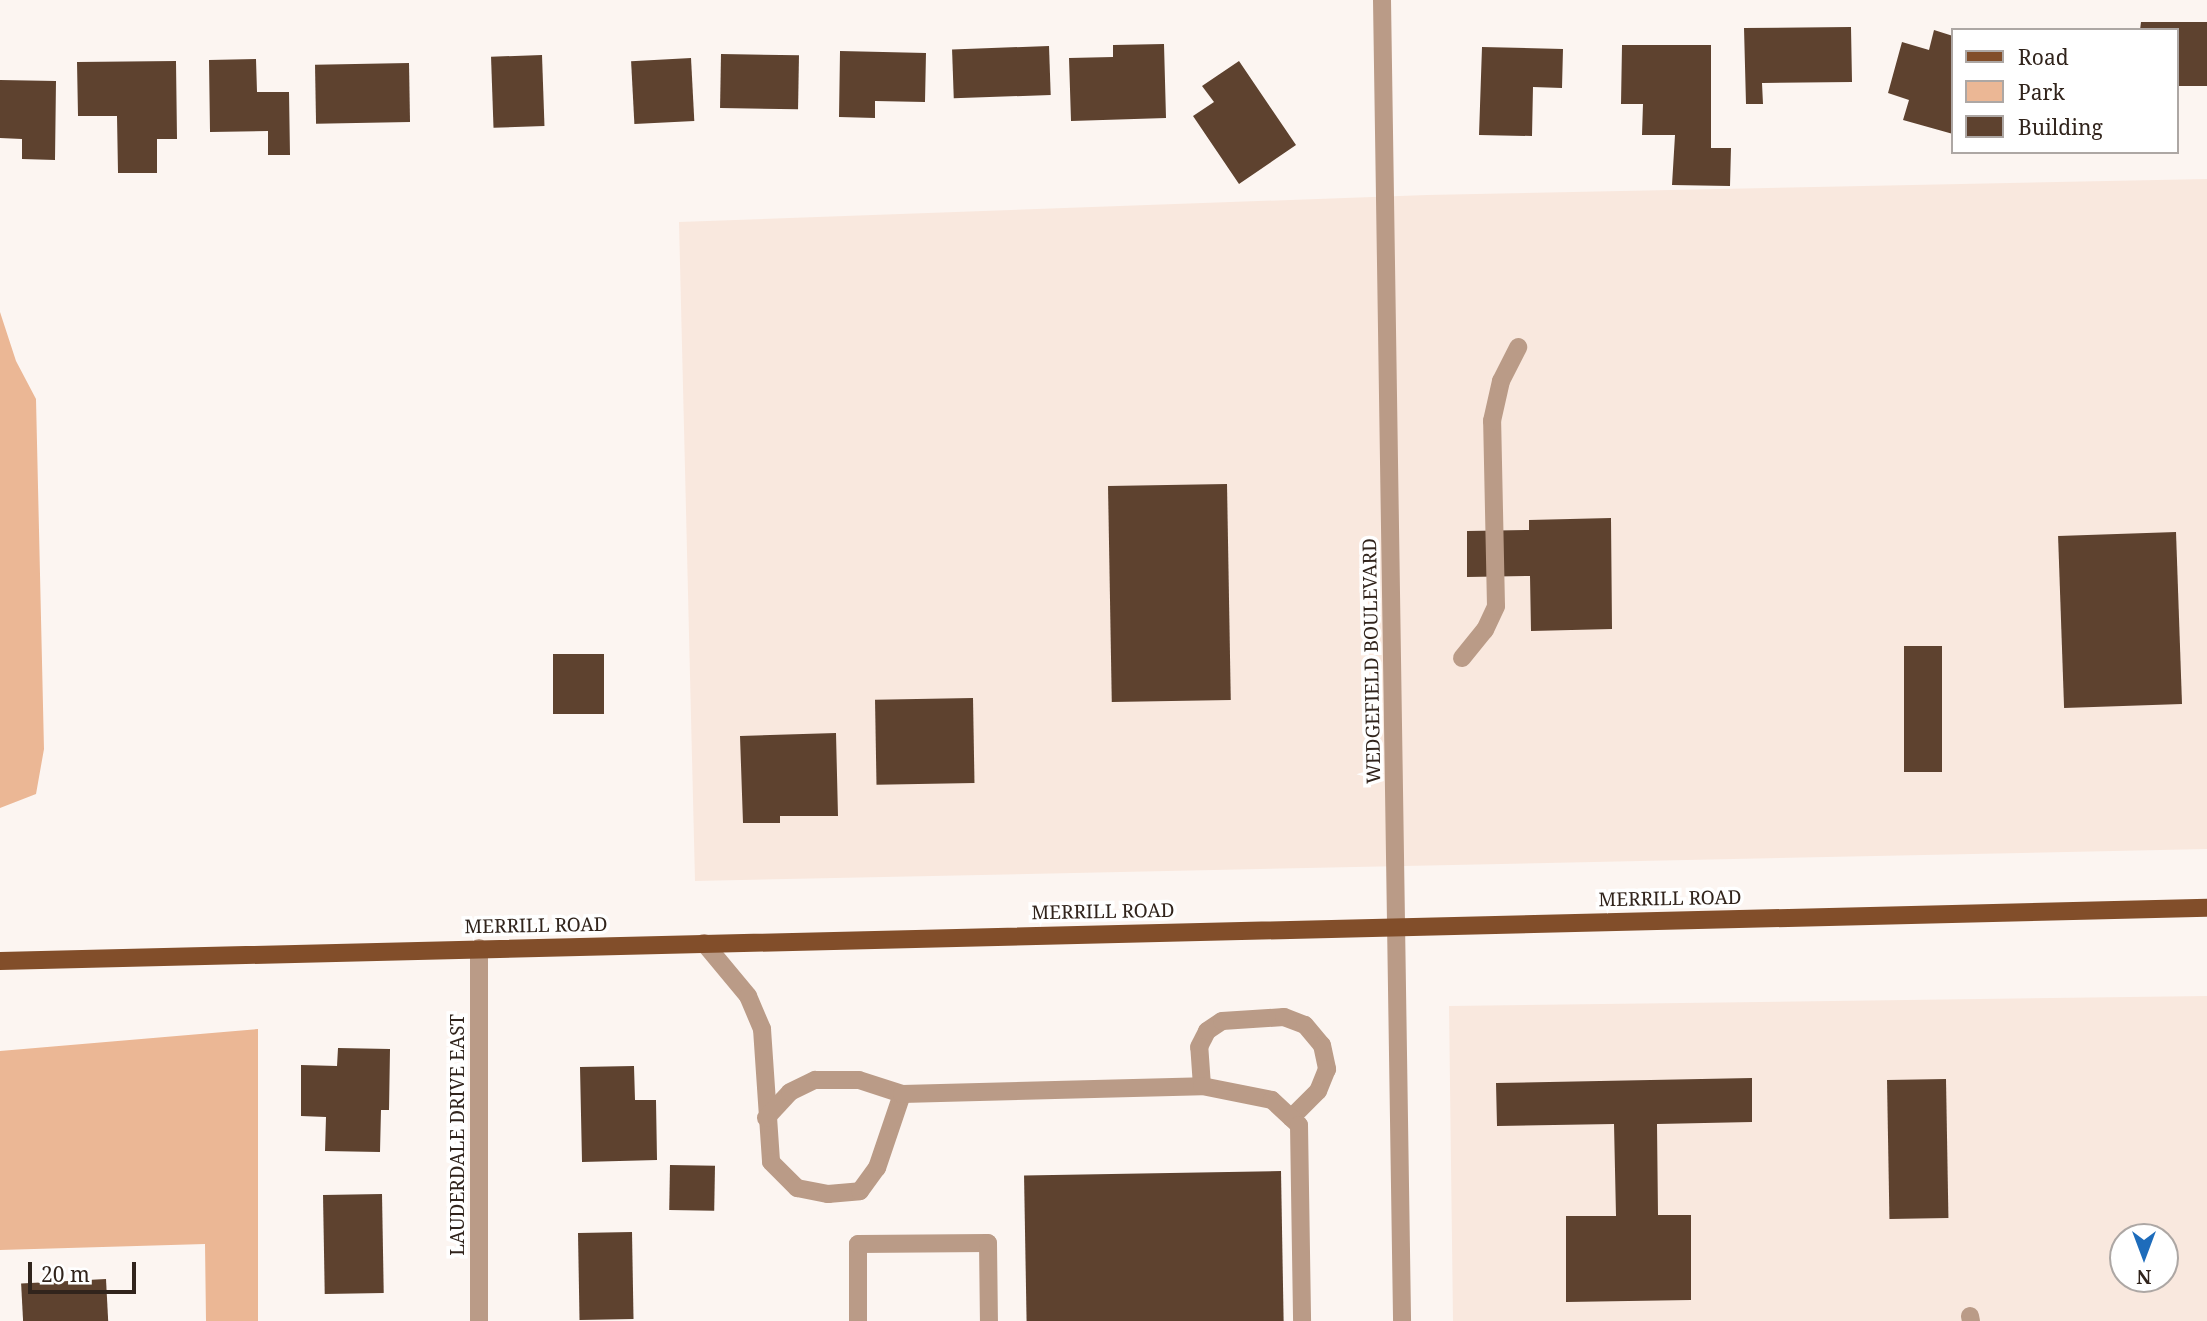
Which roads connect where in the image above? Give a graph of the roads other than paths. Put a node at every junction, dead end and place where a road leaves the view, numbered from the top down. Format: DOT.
graph roads {
  1 [pos="1382,0"];
  2 [pos="1518,347"];
  3 [pos="1462,658"];
  4 [pos="2207,908"];
  5 [pos="1398,926"];
  6 [pos="704,943"];
  7 [pos="479,948"];
  8 [pos="0,961"];
  9 [pos="1202,1086"];
  10 [pos="902,1094"];
  11 [pos="766,1118"];
  12 [pos="1290,1118"];
  13 [pos="479,1321"];
  14 [pos="858,1321"];
  15 [pos="989,1321"];
  16 [pos="1302,1321"];
  17 [pos="1402,1321"];
  1 -- 5 [label="street, WEDGEFIELD BOULEVARD"];
  2 -- 3 [label="street"];
  4 -- 5 [label="main road, MERRILL ROAD"];
  5 -- 6 [label="main road, MERRILL ROAD"];
  5 -- 17 [label="street, WEDGEFIELD BOULEVARD"];
  6 -- 7 [label="main road, MERRILL ROAD"];
  6 -- 11 [label="street"];
  7 -- 8 [label="main road, MERRILL ROAD"];
  7 -- 13 [label="street, LAUDERDALE DRIVE EAST"];
  9 -- 10 [label="street"];
  9 -- 12 [label="street"];
  9 -- 12 [label="street"];
  10 -- 11 [label="street"];
  10 -- 11 [label="street"];
  12 -- 16 [label="street"];
  14 -- 15 [label="street"];
}
